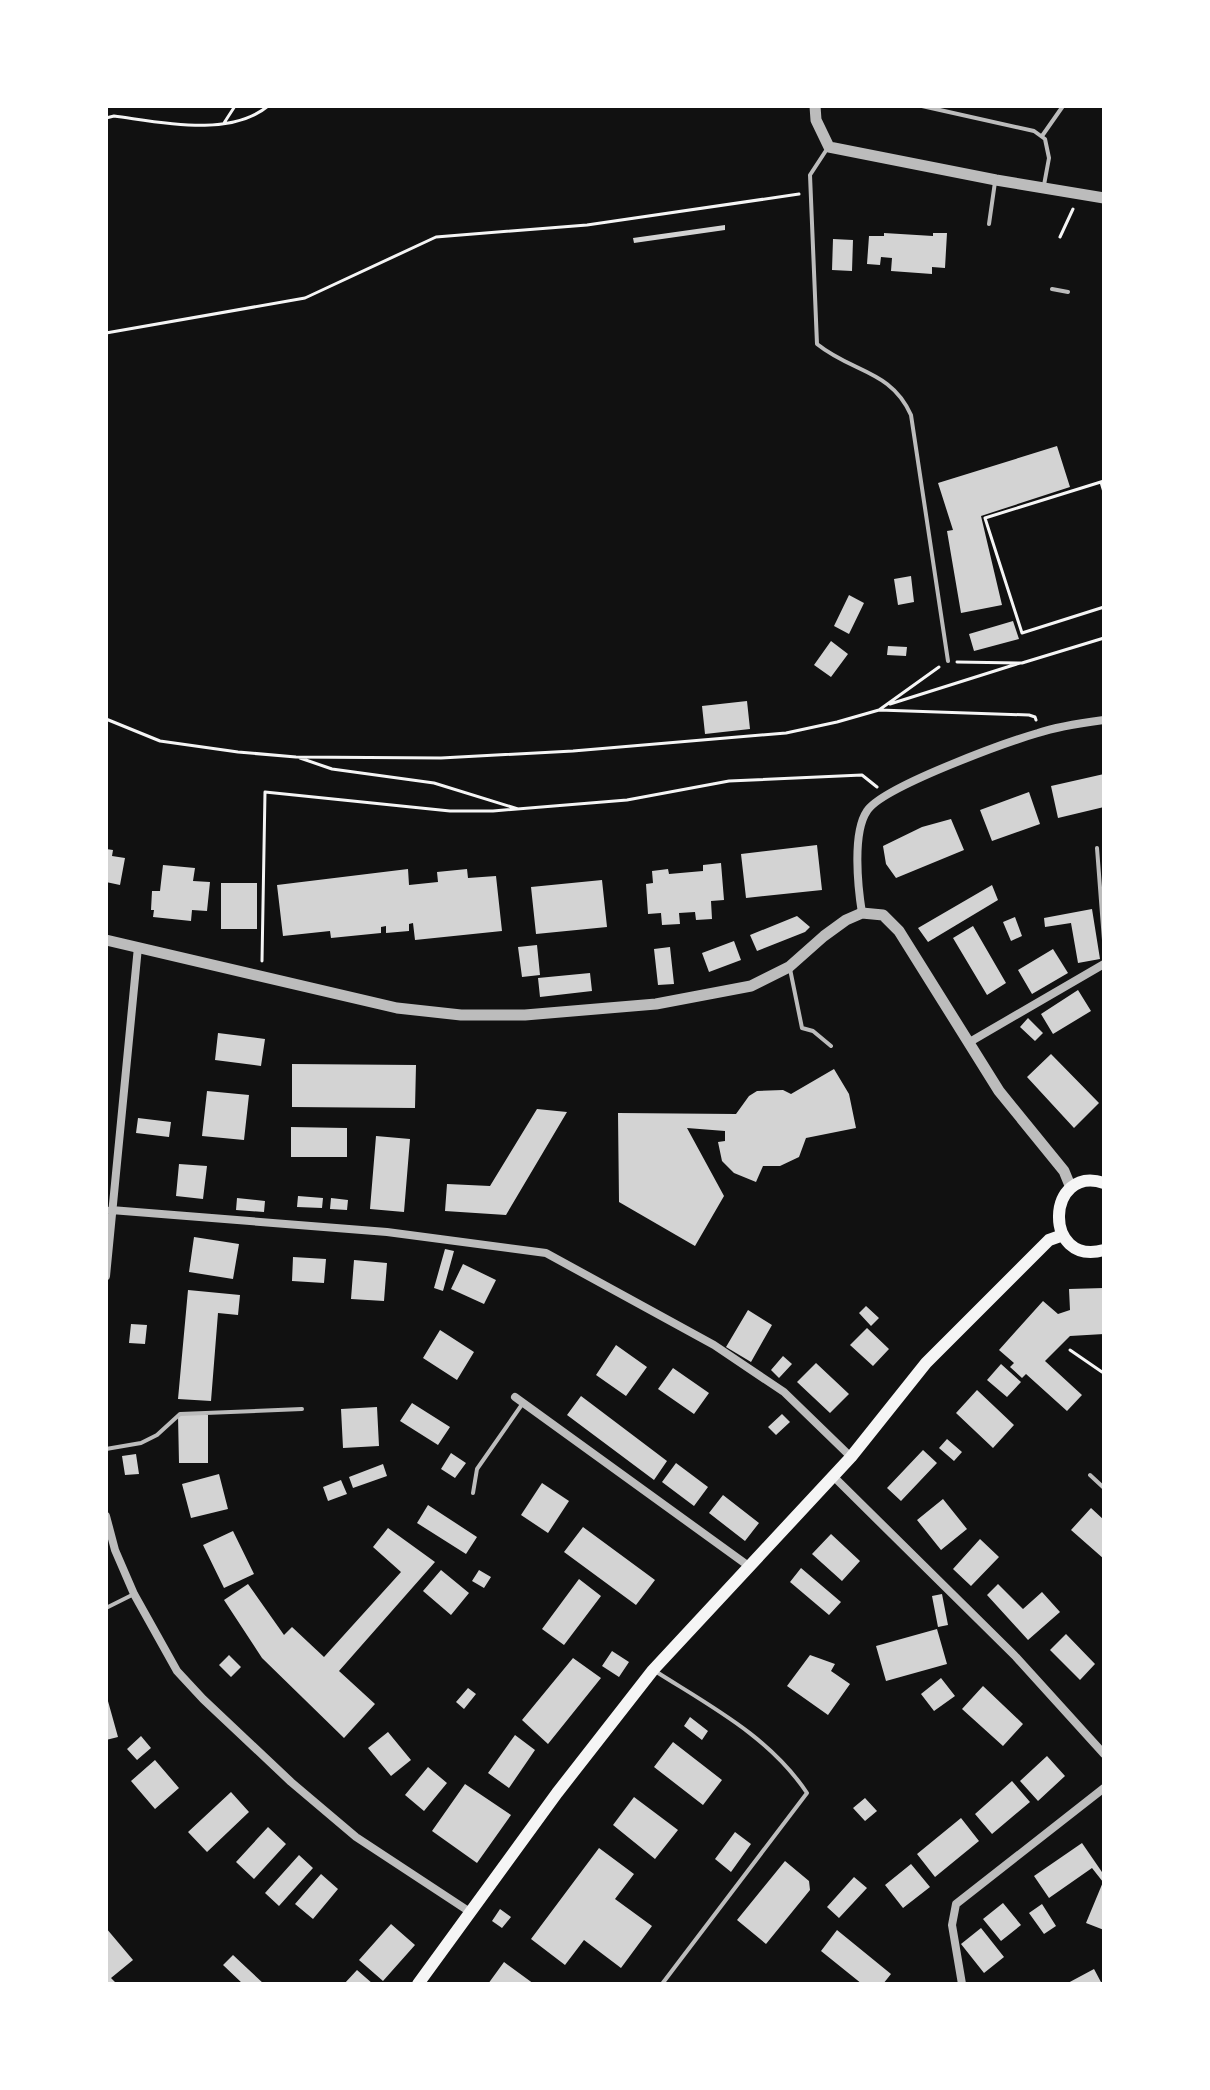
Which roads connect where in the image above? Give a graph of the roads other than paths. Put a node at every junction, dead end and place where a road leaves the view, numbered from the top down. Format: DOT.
graph roads {
  1 [pos="815,106"];
  2 [pos="922,106"];
  3 [pos="1063,106"];
  4 [pos="1042,136"];
  5 [pos="829,147"];
  6 [pos="996,180"];
  7 [pos="1044,188"];
  8 [pos="1104,198"];
  9 [pos="989,224"];
  10 [pos="1052,289"];
  11 [pos="1068,292"];
  12 [pos="948,661"];
  13 [pos="1104,720"];
  14 [pos="1097,848"];
  15 [pos="862,913"];
  16 [pos="106,940"];
  17 [pos="1104,940"];
  18 [pos="138,947"];
  19 [pos="1104,964"];
  20 [pos="789,967"];
  21 [pos="968,1043"];
  22 [pos="831,1046"];
  23 [pos="1104,1183"];
  24 [pos="1071,1188"];
  25 [pos="111,1210"];
  26 [pos="1063,1235"];
  27 [pos="1104,1250"];
  28 [pos="106,1276"];
  29 [pos="519,1400"];
  30 [pos="302,1409"];
  31 [pos="106,1449"];
  32 [pos="851,1457"];
  33 [pos="1090,1475"];
  34 [pos="833,1476"];
  35 [pos="1104,1488"];
  36 [pos="473,1493"];
  37 [pos="106,1516"];
  38 [pos="750,1567"];
  39 [pos="134,1594"];
  40 [pos="106,1608"];
  41 [pos="653,1670"];
  42 [pos="1104,1754"];
  43 [pos="1104,1788"];
  44 [pos="470,1912"];
  45 [pos="418,1984"];
  46 [pos="662,1984"];
  47 [pos="962,1984"];
  1 -- 5 [label="street"];
  2 -- 4 [label="lane"];
  3 -- 4 [label="lane"];
  4 -- 7 [label="lane"];
  5 -- 6 [label="street"];
  5 -- 12 [label="lane"];
  6 -- 7 [label="street"];
  6 -- 9 [label="lane"];
  7 -- 8 [label="street"];
  10 -- 11 [label="lane"];
  13 -- 15 [label="street"];
  14 -- 17 [label="lane"];
  15 -- 20 [label="street"];
  15 -- 21 [label="street"];
  16 -- 18 [label="street"];
  18 -- 20 [label="street"];
  18 -- 25 [label="street"];
  19 -- 21 [label="street"];
  20 -- 22 [label="lane"];
  21 -- 24 [label="street"];
  23 -- 24 [label="main road"];
  24 -- 26 [label="main road"];
  25 -- 28 [label="street"];
  25 -- 32 [label="street"];
  26 -- 27 [label="main road"];
  26 -- 32 [label="main road"];
  29 -- 36 [label="lane"];
  29 -- 38 [label="street"];
  30 -- 31 [label="lane"];
  32 -- 34 [label="main road"];
  33 -- 35 [label="lane"];
  34 -- 38 [label="main road"];
  34 -- 42 [label="street"];
  37 -- 39 [label="street"];
  38 -- 41 [label="main road"];
  39 -- 40 [label="lane"];
  39 -- 44 [label="street"];
  41 -- 44 [label="main road"];
  41 -- 46 [label="lane"];
  43 -- 47 [label="street"];
  44 -- 45 [label="main road"];
}
